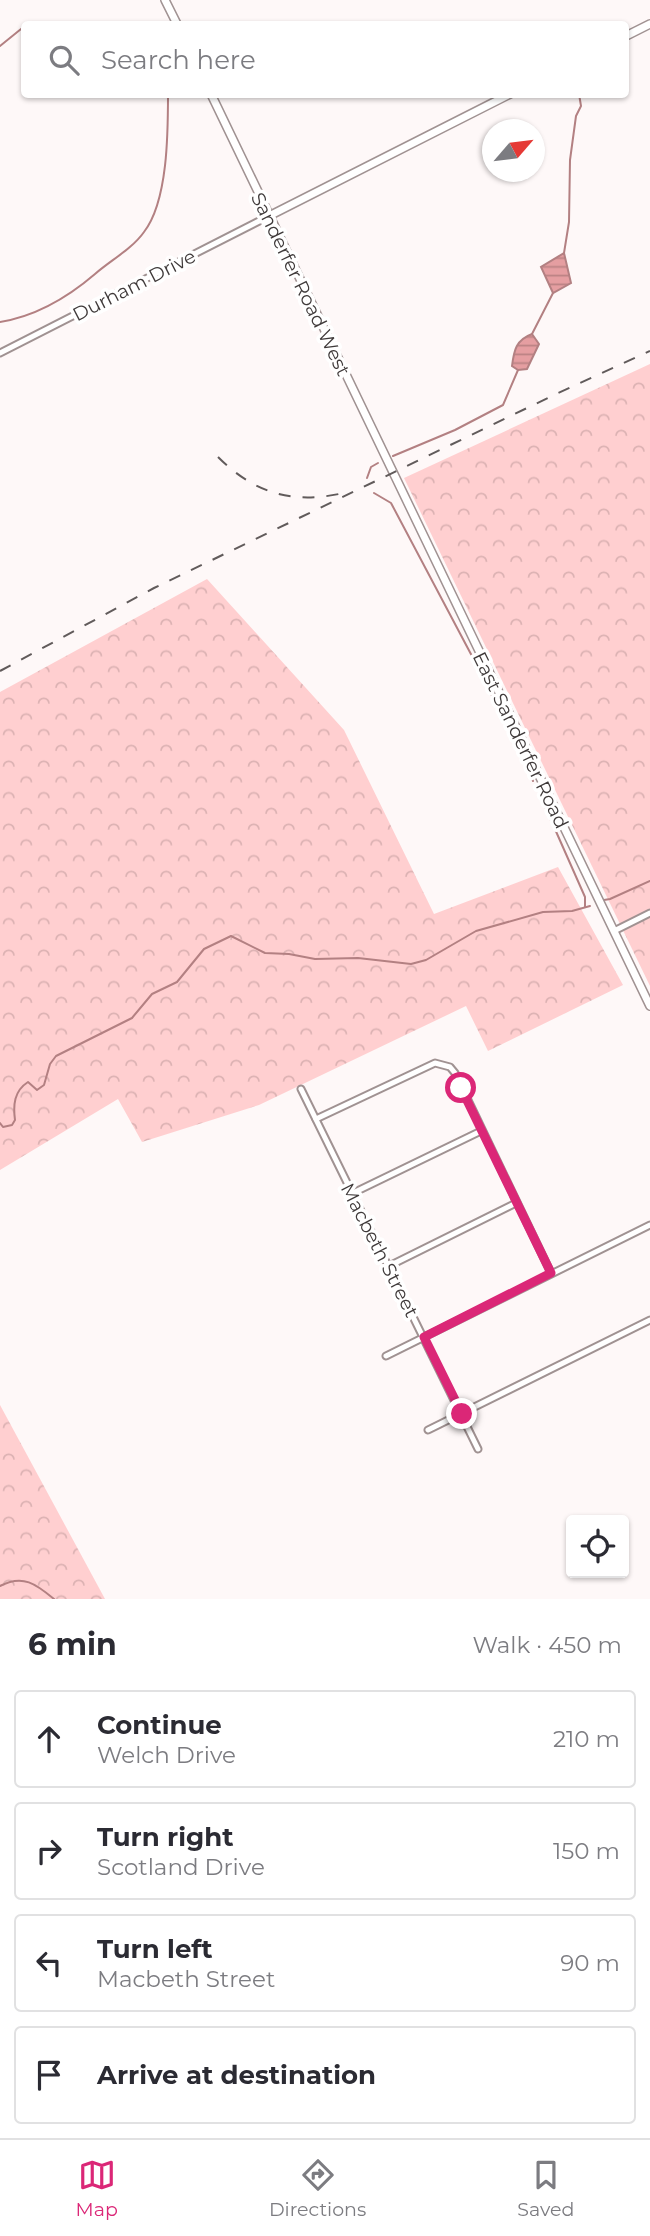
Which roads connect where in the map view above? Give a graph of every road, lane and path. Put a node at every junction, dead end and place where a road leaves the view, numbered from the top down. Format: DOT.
graph roads {
  1 [pos="165,0"];
  2 [pos="176,21"];
  3 [pos="650,24"];
  4 [pos="629,34"];
  5 [pos="213,98"];
  6 [pos="502,98"];
  7 [pos="269,216"];
  8 [pos="0,353"];
  9 [pos="393,473"];
  10 [pos="650,913"];
  11 [pos="614,932"];
  12 [pos="650,1006"];
  13 [pos="301,1089"];
  14 [pos="316,1119"];
  15 [pos="481,1131"];
  16 [pos="351,1194"];
  17 [pos="516,1203"];
  18 [pos="650,1225"];
  19 [pos="387,1267"];
  20 [pos="551,1273"];
  21 [pos="650,1320"];
  22 [pos="424,1337"];
  23 [pos="386,1356"];
  24 [pos="462,1414"];
  25 [pos="428,1430"];
  26 [pos="478,1449"];
  1 -- 2 [label="street"];
  3 -- 4 [label="street"];
  5 -- 7 [label="street, Sanderfer Road West"];
  6 -- 7 [label="street"];
  7 -- 8 [label="street, Durham Drive"];
  7 -- 9 [label="street, Sanderfer Road West"];
  9 -- 11 [label="street, East Sanderfer Road"];
  10 -- 11 [label="street"];
  11 -- 12 [label="street, East Sanderfer Road"];
  13 -- 14 [label="street, Macbeth Street"];
  14 -- 15 [label="street"];
  14 -- 16 [label="street, Macbeth Street"];
  15 -- 16 [label="street"];
  15 -- 17 [label="street"];
  16 -- 19 [label="street, Macbeth Street"];
  17 -- 19 [label="street"];
  17 -- 20 [label="street"];
  18 -- 20 [label="street"];
  19 -- 22 [label="street, Macbeth Street"];
  20 -- 22 [label="street"];
  21 -- 24 [label="street"];
  22 -- 23 [label="street"];
  22 -- 24 [label="street, Macbeth Street"];
  24 -- 25 [label="street"];
  24 -- 26 [label="street, Macbeth Street"];
}
